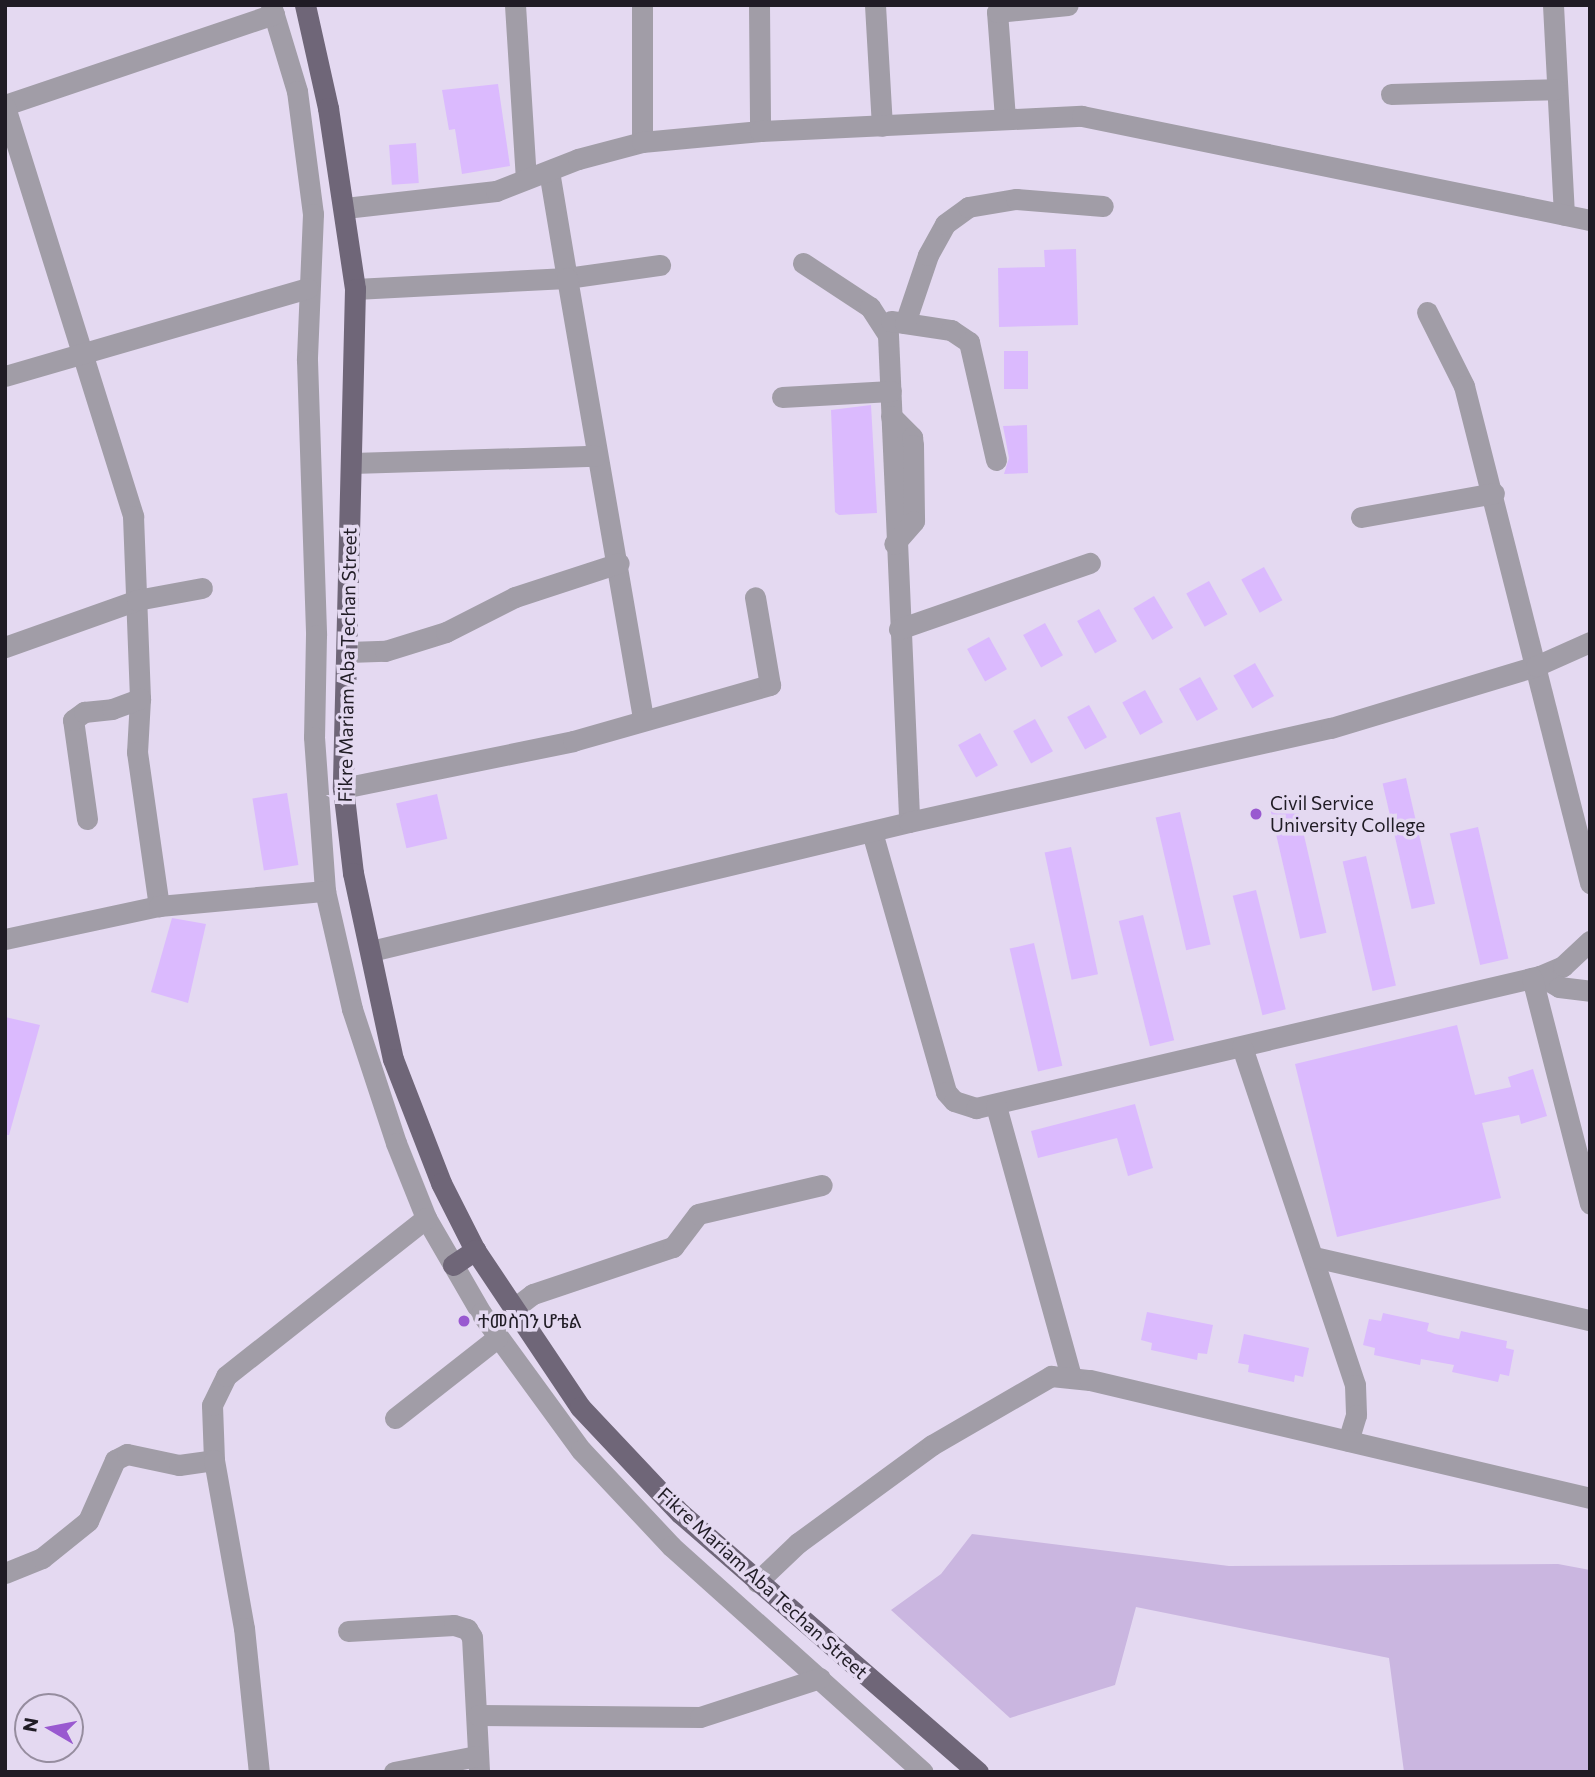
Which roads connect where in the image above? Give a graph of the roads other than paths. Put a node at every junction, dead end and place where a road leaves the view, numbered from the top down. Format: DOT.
graph roads {
  1 [pos="305,5"];
  2 [pos="514,5"];
  3 [pos="642,5"];
  4 [pos="759,5"];
  5 [pos="876,5"];
  6 [pos="1068,5"];
  7 [pos="1553,5"];
  8 [pos="996,8"];
  9 [pos="272,9"];
  10 [pos="1555,89"];
  11 [pos="1391,94"];
  12 [pos="5,106"];
  13 [pos="1005,118"];
  14 [pos="882,126"];
  15 [pos="761,131"];
  16 [pos="642,142"];
  17 [pos="549,171"];
  18 [pos="526,179"];
  19 [pos="1103,206"];
  20 [pos="345,208"];
  21 [pos="1564,215"];
  22 [pos="1590,219"];
  23 [pos="803,262"];
  24 [pos="660,265"];
  25 [pos="567,278"];
  26 [pos="307,288"];
  27 [pos="355,289"];
  28 [pos="1427,312"];
  29 [pos="882,320"];
  30 [pos="905,323"];
  31 [pos="80,351"];
  32 [pos="5,376"];
  33 [pos="891,391"];
  34 [pos="782,397"];
  35 [pos="595,456"];
  36 [pos="996,460"];
  37 [pos="352,463"];
  38 [pos="1494,493"];
  39 [pos="1361,517"];
  40 [pos="619,563"];
  41 [pos="1090,563"];
  42 [pos="202,588"];
  43 [pos="755,597"];
  44 [pos="138,600"];
  45 [pos="899,629"];
  46 [pos="1590,642"];
  47 [pos="5,647"];
  48 [pos="348,652"];
  49 [pos="1536,666"];
  50 [pos="140,699"];
  51 [pos="643,720"];
  52 [pos="343,789"];
  53 [pos="87,819"];
  54 [pos="909,822"];
  55 [pos="872,832"];
  56 [pos="1590,883"];
  57 [pos="325,891"];
  58 [pos="159,906"];
  59 [pos="5,939"];
  60 [pos="1590,941"];
  61 [pos="371,951"];
  62 [pos="1536,977"];
  63 [pos="1590,991"];
  64 [pos="1242,1047"];
  65 [pos="996,1105"];
  66 [pos="822,1185"];
  67 [pos="1590,1204"];
  68 [pos="426,1218"];
  69 [pos="475,1250"];
  70 [pos="1314,1257"];
  71 [pos="453,1265"];
  72 [pos="513,1309"];
  73 [pos="1590,1320"];
  74 [pos="497,1338"];
  75 [pos="1072,1376"];
  76 [pos="395,1418"];
  77 [pos="1348,1441"];
  78 [pos="214,1460"];
  79 [pos="1590,1498"];
  80 [pos="5,1573"];
  81 [pos="757,1582"];
  82 [pos="348,1631"];
  83 [pos="820,1678"];
  84 [pos="478,1715"];
  85 [pos="478,1764"];
  86 [pos="259,1772"];
  87 [pos="394,1772"];
  88 [pos="923,1772"];
  89 [pos="978,1772"];
  1 -- 20 [label="main road, Fikre Mariam Aba Techan Street"];
  2 -- 18 [label="street"];
  3 -- 16 [label="street"];
  4 -- 15 [label="street"];
  5 -- 14 [label="street"];
  6 -- 8 [label="street"];
  7 -- 10 [label="street"];
  8 -- 13 [label="street"];
  9 -- 12 [label="street"];
  9 -- 26 [label="street"];
  10 -- 11 [label="street"];
  10 -- 21 [label="street"];
  12 -- 31 [label="street"];
  13 -- 14 [label="street"];
  13 -- 21 [label="street"];
  14 -- 15 [label="street"];
  15 -- 16 [label="street"];
  16 -- 17 [label="street"];
  17 -- 18 [label="street"];
  17 -- 25 [label="street"];
  18 -- 20 [label="street"];
  19 -- 30 [label="street"];
  20 -- 27 [label="main road, Fikre Mariam Aba Techan Street"];
  21 -- 22 [label="street"];
  23 -- 29 [label="street"];
  24 -- 25 [label="street"];
  25 -- 27 [label="street"];
  25 -- 35 [label="street"];
  26 -- 31 [label="street"];
  26 -- 57 [label="street"];
  27 -- 37 [label="main road, Fikre Mariam Aba Techan Street"];
  28 -- 38 [label="street"];
  29 -- 30 [label="street"];
  29 -- 33 [label="street"];
  30 -- 36 [label="street"];
  31 -- 32 [label="street"];
  31 -- 44 [label="street"];
  33 -- 34 [label="street"];
  33 -- 45 [label="street"];
  35 -- 37 [label="street"];
  35 -- 40 [label="street"];
  37 -- 48 [label="main road, Fikre Mariam Aba Techan Street"];
  38 -- 39 [label="street"];
  38 -- 49 [label="street"];
  40 -- 48 [label="street"];
  40 -- 51 [label="street"];
  41 -- 45 [label="street"];
  42 -- 44 [label="street"];
  43 -- 51 [label="street"];
  44 -- 47 [label="street"];
  44 -- 50 [label="street"];
  45 -- 54 [label="street"];
  46 -- 49 [label="street"];
  48 -- 52 [label="main road, Fikre Mariam Aba Techan Street"];
  49 -- 54 [label="street"];
  49 -- 56 [label="street"];
  50 -- 53 [label="street"];
  50 -- 58 [label="street"];
  51 -- 52 [label="street"];
  52 -- 61 [label="main road, Fikre Mariam Aba Techan Street"];
  54 -- 55 [label="street"];
  55 -- 61 [label="street"];
  55 -- 65 [label="street"];
  57 -- 58 [label="street"];
  57 -- 68 [label="street"];
  58 -- 59 [label="street"];
  60 -- 62 [label="street"];
  61 -- 69 [label="main road, Fikre Mariam Aba Techan Street"];
  62 -- 63 [label="street"];
  62 -- 64 [label="street"];
  62 -- 67 [label="street"];
  64 -- 65 [label="street"];
  64 -- 70 [label="street"];
  65 -- 75 [label="street"];
  66 -- 72 [label="street"];
  68 -- 71 [label="street"];
  68 -- 78 [label="street"];
  69 -- 71 [label="main road"];
  69 -- 72 [label="main road, Fikre Mariam Aba Techan Street"];
  70 -- 73 [label="street"];
  70 -- 77 [label="street"];
  71 -- 74 [label="street"];
  72 -- 81 [label="main road, Fikre Mariam Aba Techan Street"];
  74 -- 76 [label="street"];
  74 -- 83 [label="street"];
  75 -- 77 [label="street"];
  75 -- 81 [label="street"];
  77 -- 79 [label="street"];
  78 -- 80 [label="street"];
  78 -- 86 [label="street"];
  81 -- 89 [label="main road, Fikre Mariam Aba Techan Street"];
  82 -- 84 [label="street"];
  83 -- 84 [label="street"];
  83 -- 88 [label="street"];
  84 -- 85 [label="street"];
  85 -- 87 [label="street"];
}
